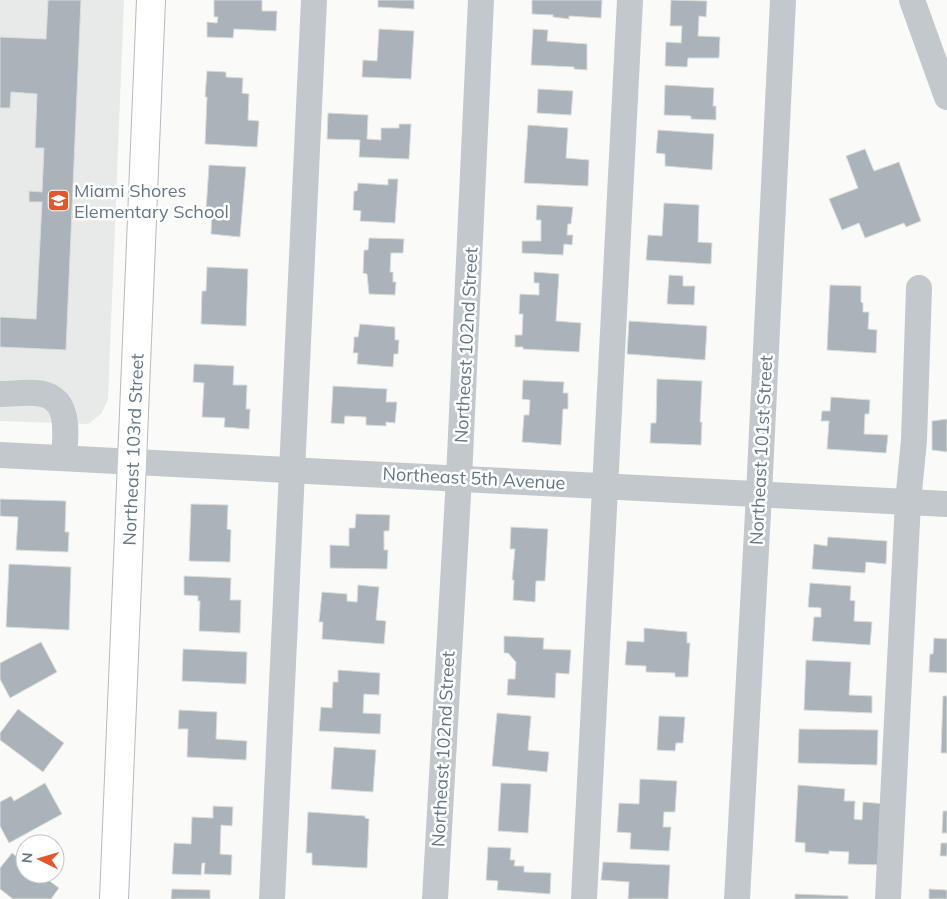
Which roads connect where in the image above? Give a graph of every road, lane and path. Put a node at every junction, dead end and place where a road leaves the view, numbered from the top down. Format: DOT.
graph roads {
  1 [pos="151,0"];
  2 [pos="314,0"];
  3 [pos="481,0"];
  4 [pos="630,0"];
  5 [pos="784,0"];
  6 [pos="912,0"];
  7 [pos="947,97"];
  8 [pos="919,288"];
  9 [pos="0,394"];
  10 [pos="0,454"];
  11 [pos="64,457"];
  12 [pos="132,461"];
  13 [pos="292,469"];
  14 [pos="460,478"];
  15 [pos="605,485"];
  16 [pos="759,494"];
  17 [pos="908,502"];
  18 [pos="947,504"];
  19 [pos="114,899"];
  20 [pos="272,899"];
  21 [pos="434,899"];
  22 [pos="584,899"];
  23 [pos="737,899"];
  24 [pos="888,899"];
  1 -- 12 [label="main road, Northeast 103rd Street"];
  2 -- 13 [label="street"];
  3 -- 14 [label="street, Northeast 102nd Street"];
  4 -- 15 [label="street"];
  5 -- 16 [label="street, Northeast 101st Street"];
  6 -- 7 [label="street"];
  8 -- 17 [label="street"];
  9 -- 11 [label="street"];
  10 -- 11 [label="street, Northeast 5th Avenue"];
  11 -- 12 [label="street, Northeast 5th Avenue"];
  12 -- 13 [label="street, Northeast 5th Avenue"];
  12 -- 19 [label="main road, Northeast 103rd Street"];
  13 -- 14 [label="street, Northeast 5th Avenue"];
  13 -- 20 [label="street"];
  14 -- 15 [label="street, Northeast 5th Avenue"];
  14 -- 21 [label="street, Northeast 102nd Street"];
  15 -- 16 [label="street, Northeast 5th Avenue"];
  15 -- 22 [label="street"];
  16 -- 17 [label="street, Northeast 5th Avenue"];
  16 -- 23 [label="street, Northeast 101st Street"];
  17 -- 18 [label="street, Northeast 5th Avenue"];
  17 -- 24 [label="street"];
}
